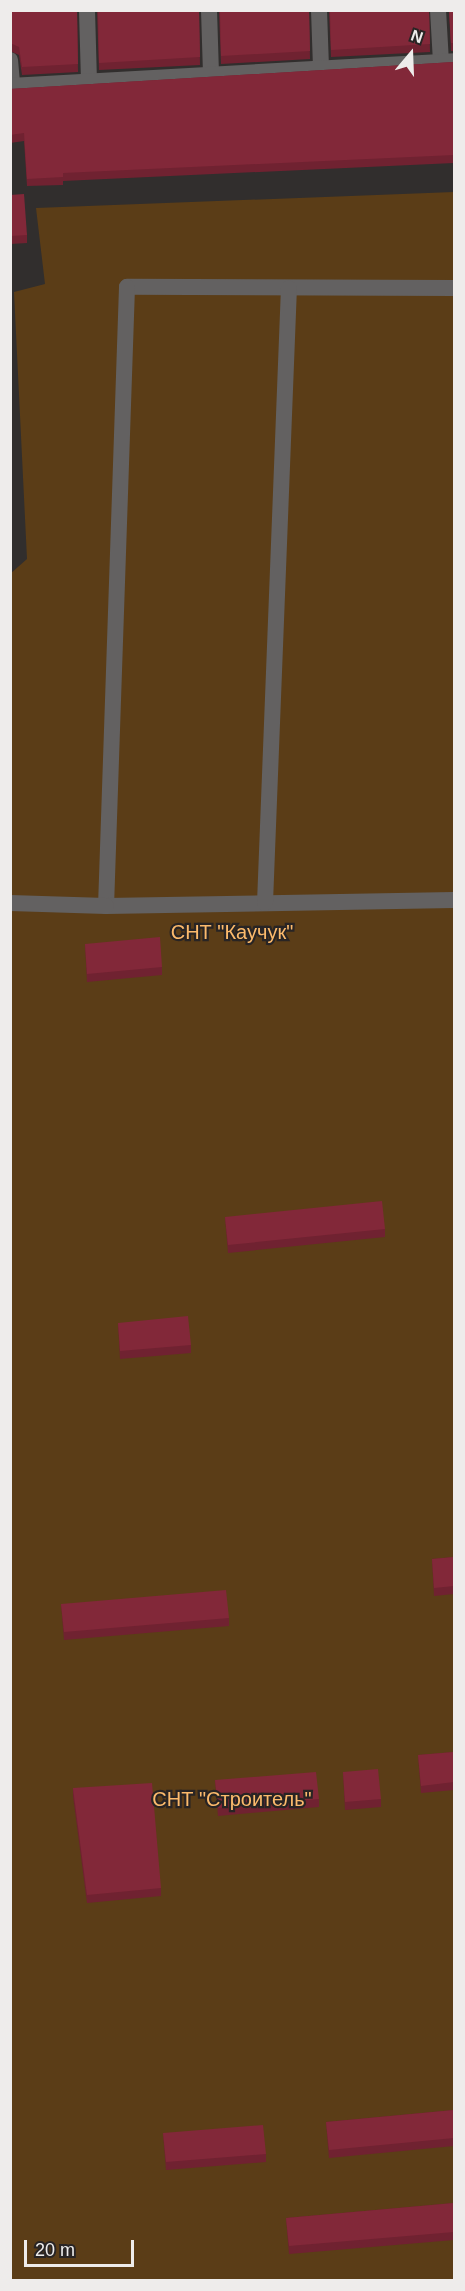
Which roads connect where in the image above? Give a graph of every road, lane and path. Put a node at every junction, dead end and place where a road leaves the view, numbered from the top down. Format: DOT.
graph roads {
  1 [pos="87,10"];
  2 [pos="209,10"];
  3 [pos="319,10"];
  4 [pos="438,10"];
  5 [pos="10,60"];
  6 [pos="448,61"];
  7 [pos="321,68"];
  8 [pos="212,74"];
  9 [pos="89,81"];
  10 [pos="11,86"];
  11 [pos="289,288"];
  12 [pos="454,288"];
  13 [pos="454,900"];
  14 [pos="10,903"];
  15 [pos="265,903"];
  16 [pos="106,906"];
  1 -- 9 [label="lane"];
  2 -- 8 [label="lane"];
  3 -- 7 [label="lane"];
  4 -- 6 [label="lane"];
  5 -- 10 [label="lane"];
  6 -- 7 [label="lane"];
  7 -- 8 [label="lane"];
  8 -- 9 [label="lane"];
  9 -- 10 [label="lane"];
  11 -- 12 [label="lane"];
  11 -- 15 [label="lane"];
  11 -- 16 [label="lane"];
  13 -- 15 [label="lane"];
  14 -- 16 [label="lane"];
  15 -- 16 [label="lane"];
}
